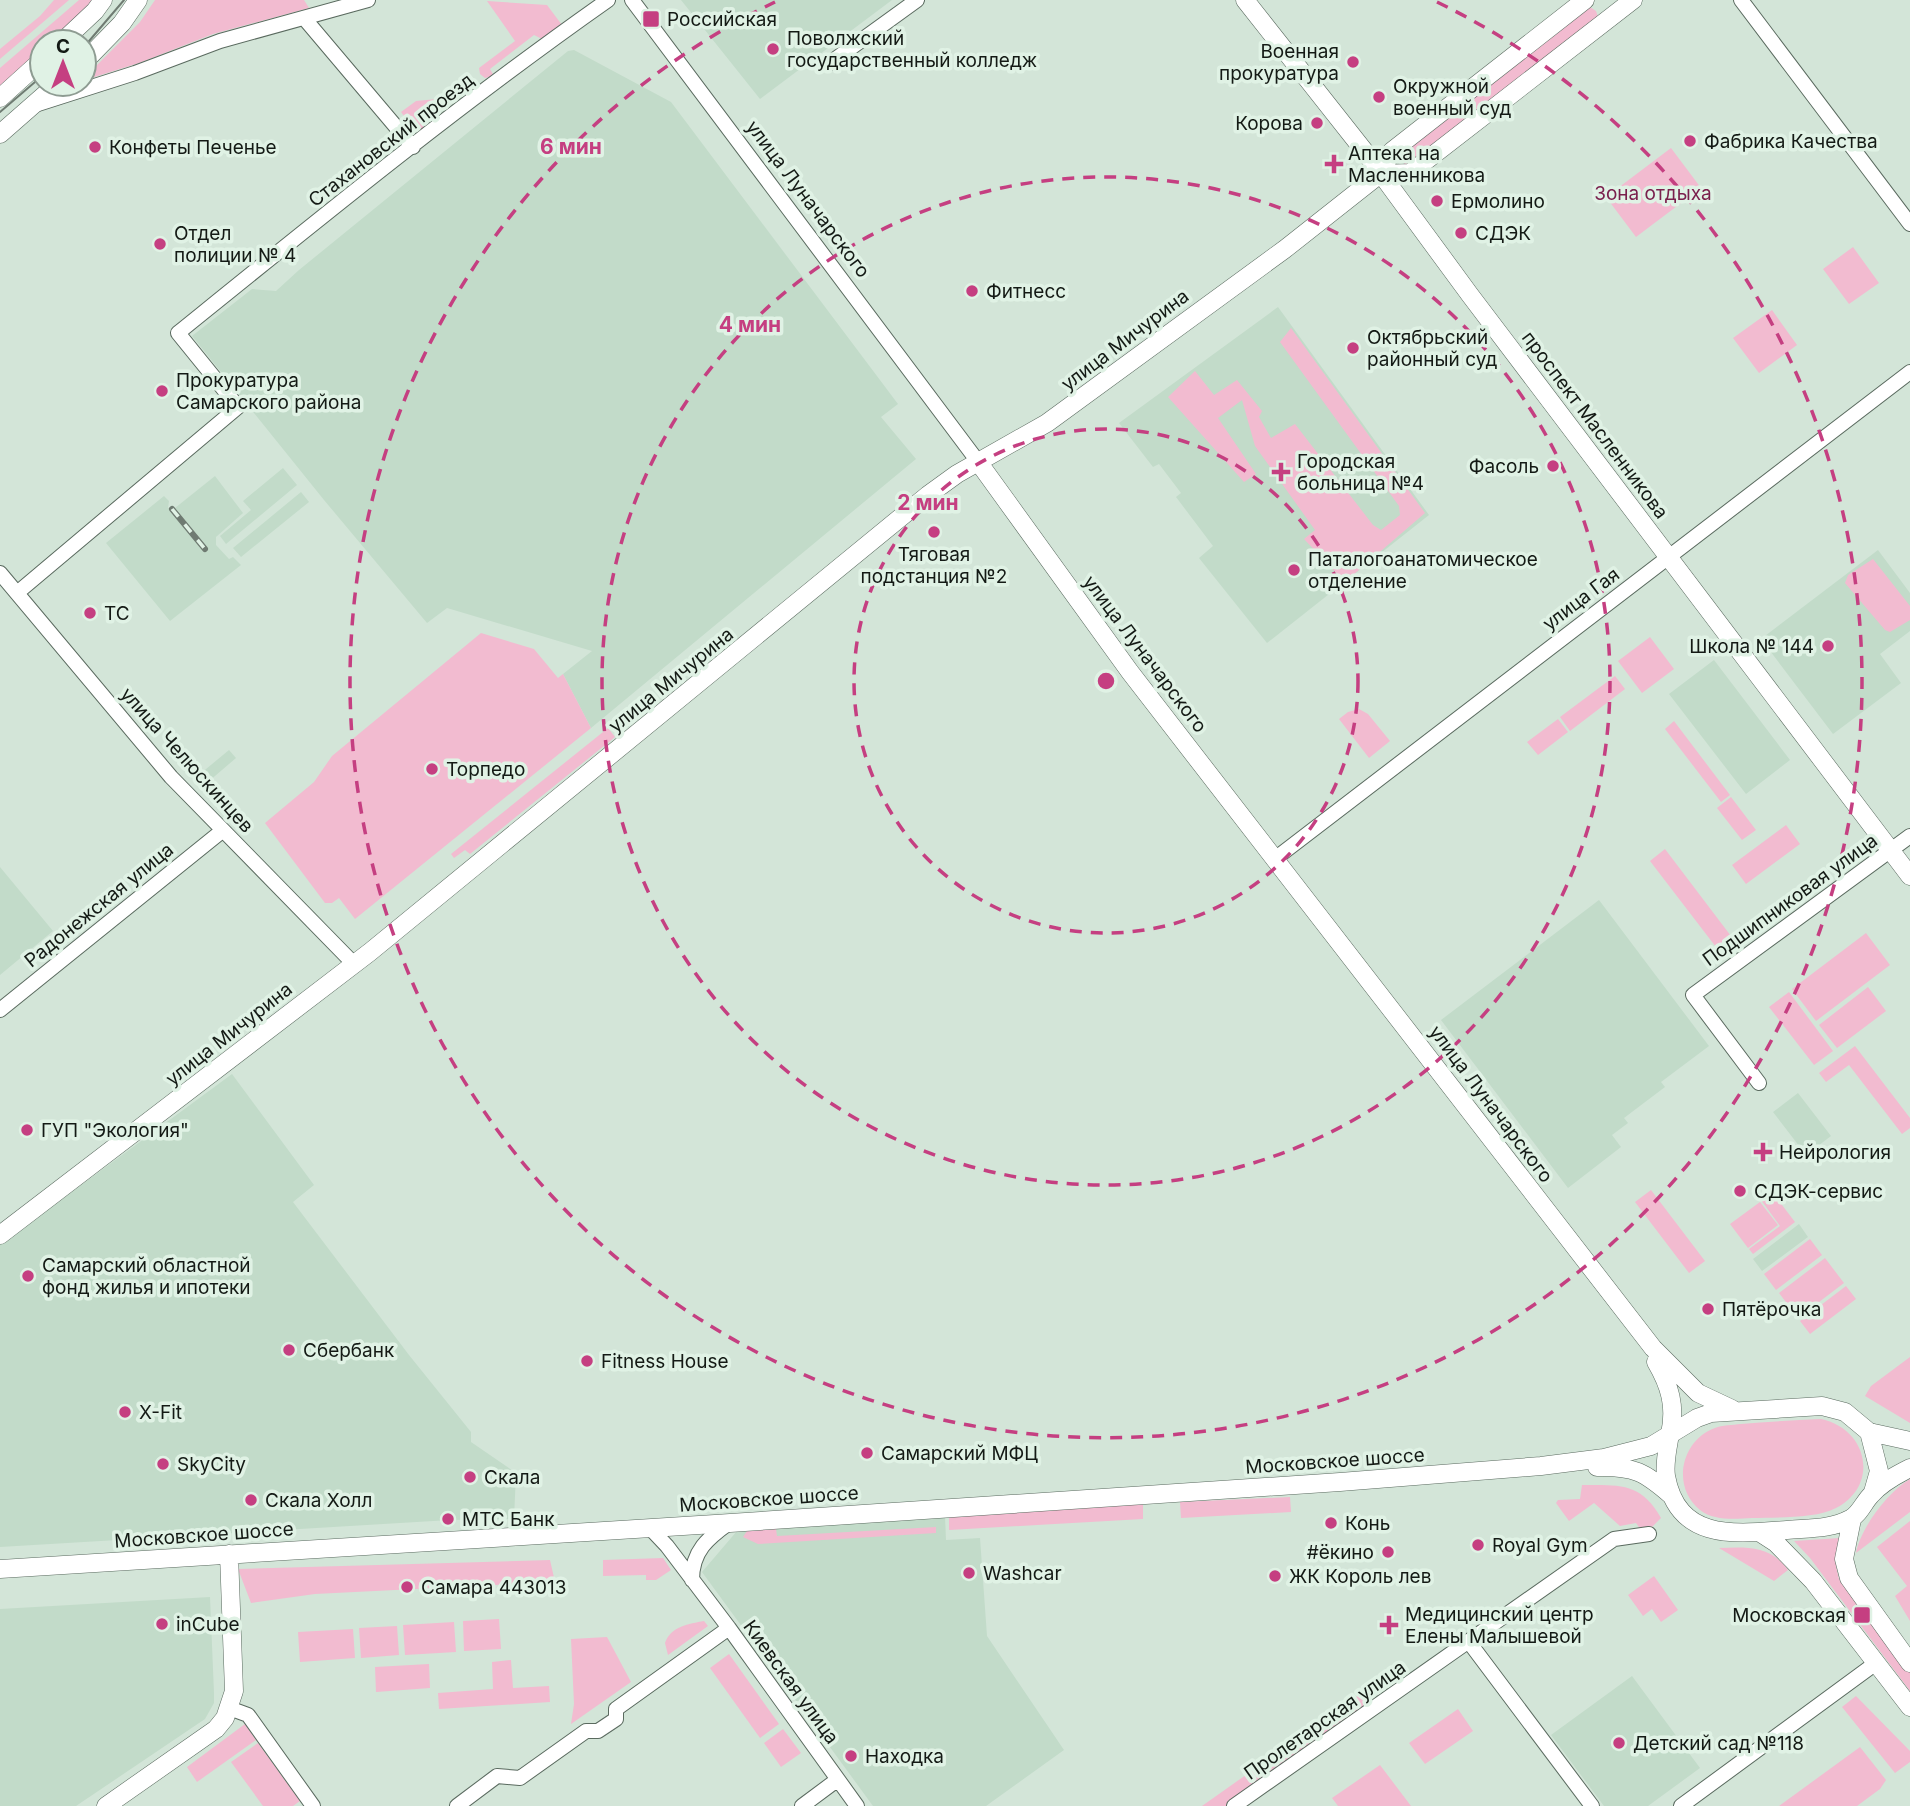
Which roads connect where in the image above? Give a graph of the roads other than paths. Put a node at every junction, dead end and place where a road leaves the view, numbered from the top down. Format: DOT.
graph roads {
  1 [pos="103,0"];
  2 [pos="138,0"];
  3 [pos="368,0"];
  4 [pos="608,0"];
  5 [pos="632,0"];
  6 [pos="917,0"];
  7 [pos="1245,0"];
  8 [pos="1586,0"];
  9 [pos="1633,0"];
  10 [pos="1741,0"];
  11 [pos="304,18"];
  12 [pos="77,28"];
  13 [pos="98,48"];
  14 [pos="831,63"];
  15 [pos="28,73"];
  16 [pos="0,98"];
  17 [pos="40,98"];
  18 [pos="31,106"];
  19 [pos="0,135"];
  20 [pos="412,147"];
  21 [pos="1380,174"];
  22 [pos="1910,225"];
  23 [pos="1910,372"];
  24 [pos="979,463"];
  25 [pos="1668,557"];
  26 [pos="0,573"];
  27 [pos="17,593"];
  28 [pos="222,831"];
  29 [pos="1910,836"];
  30 [pos="1891,850"];
  31 [pos="1276,858"];
  32 [pos="1910,876"];
  33 [pos="354,964"];
  34 [pos="0,1010"];
  35 [pos="1759,1083"];
  36 [pos="0,1235"];
  37 [pos="1636,1327"];
  38 [pos="1735,1411"];
  39 [pos="1869,1432"];
  40 [pos="1670,1434"];
  41 [pos="1910,1441"];
  42 [pos="1541,1466"];
  43 [pos="1910,1468"];
  44 [pos="1872,1493"];
  45 [pos="1675,1500"];
  46 [pos="1852,1519"];
  47 [pos="730,1523"];
  48 [pos="650,1528"];
  49 [pos="1759,1532"];
  50 [pos="1649,1534"];
  51 [pos="229,1554"];
  52 [pos="0,1569"];
  53 [pos="692,1580"];
  54 [pos="729,1628"];
  55 [pos="1469,1642"];
  56 [pos="1876,1663"];
  57 [pos="1910,1663"];
  58 [pos="232,1699"];
  59 [pos="1910,1707"];
  60 [pos="837,1780"];
  61 [pos="106,1806"];
  62 [pos="313,1806"];
  63 [pos="457,1806"];
  64 [pos="802,1806"];
  65 [pos="858,1806"];
  66 [pos="1234,1806"];
  67 [pos="1592,1806"];
  68 [pos="1681,1806"];
  1 -- 12 [label="main road"];
  2 -- 13 [label="main road"];
  3 -- 11 [label="street"];
  4 -- 20 [label="street, Стахановский проезд"];
  5 -- 24 [label="street, улица Луначарского"];
  6 -- 14 [label="street"];
  7 -- 21 [label="main road, проспект Масленникова"];
  8 -- 21 [label="main road, улица Мичурина"];
  9 -- 21 [label="main road"];
  10 -- 22 [label="street"];
  11 -- 18 [label="street"];
  11 -- 20 [label="street"];
  15 -- 16 [label="main road"];
  17 -- 18 [label="main road"];
  18 -- 19 [label="main road"];
  20 -- 27 [label="street, Стахановский проезд"];
  21 -- 24 [label="main road, улица Мичурина"];
  21 -- 25 [label="main road, проспект Масленникова"];
  23 -- 25 [label="street, улица Гая"];
  24 -- 31 [label="main road, улица Луначарского"];
  24 -- 33 [label="main road, улица Мичурина"];
  25 -- 30 [label="main road, проспект Масленникова"];
  25 -- 31 [label="street, улица Гая"];
  26 -- 27 [label="street, улица Челюскинцев"];
  27 -- 28 [label="street, улица Челюскинцев"];
  28 -- 33 [label="street, улица Челюскинцев"];
  28 -- 34 [label="street, Радонежская улица"];
  29 -- 30 [label="street, Подшипниковая улица"];
  30 -- 32 [label="main road, проспект Масленникова"];
  30 -- 35 [label="street, Подшипниковая улица"];
  31 -- 37 [label="main road, улица Луначарского"];
  33 -- 36 [label="main road, улица Мичурина"];
  37 -- 38 [label="main road, улица Луначарского"];
  37 -- 40 [label="main road, улица Луначарского"];
  38 -- 39 [label="main road, Московское шоссе"];
  38 -- 40 [label="main road, Московское шоссе"];
  39 -- 41 [label="main road, Московское шоссе"];
  39 -- 44 [label="main road"];
  40 -- 42 [label="main road, Московское шоссе"];
  40 -- 45 [label="main road"];
  42 -- 45 [label="main road, Московское шоссе"];
  42 -- 47 [label="main road, Московское шоссе"];
  43 -- 44 [label="main road"];
  44 -- 46 [label="main road"];
  45 -- 49 [label="main road, Московское шоссе"];
  46 -- 49 [label="main road, Московское шоссе"];
  46 -- 57 [label="main road"];
  47 -- 48 [label="main road, Московское шоссе"];
  47 -- 53 [label="street"];
  48 -- 51 [label="main road, Московское шоссе"];
  48 -- 53 [label="street, Киевская улица"];
  49 -- 56 [label="main road"];
  50 -- 55 [label="street, Пролетарская улица"];
  51 -- 52 [label="main road, Московское шоссе"];
  51 -- 58 [label="main road"];
  53 -- 54 [label="street, Киевская улица"];
  54 -- 60 [label="street, Киевская улица"];
  54 -- 63 [label="street"];
  55 -- 66 [label="street, Пролетарская улица"];
  55 -- 67 [label="street"];
  56 -- 59 [label="main road"];
  56 -- 68 [label="street"];
  58 -- 61 [label="main road"];
  58 -- 62 [label="street"];
  60 -- 64 [label="street"];
  60 -- 65 [label="street, Киевская улица"];
}
